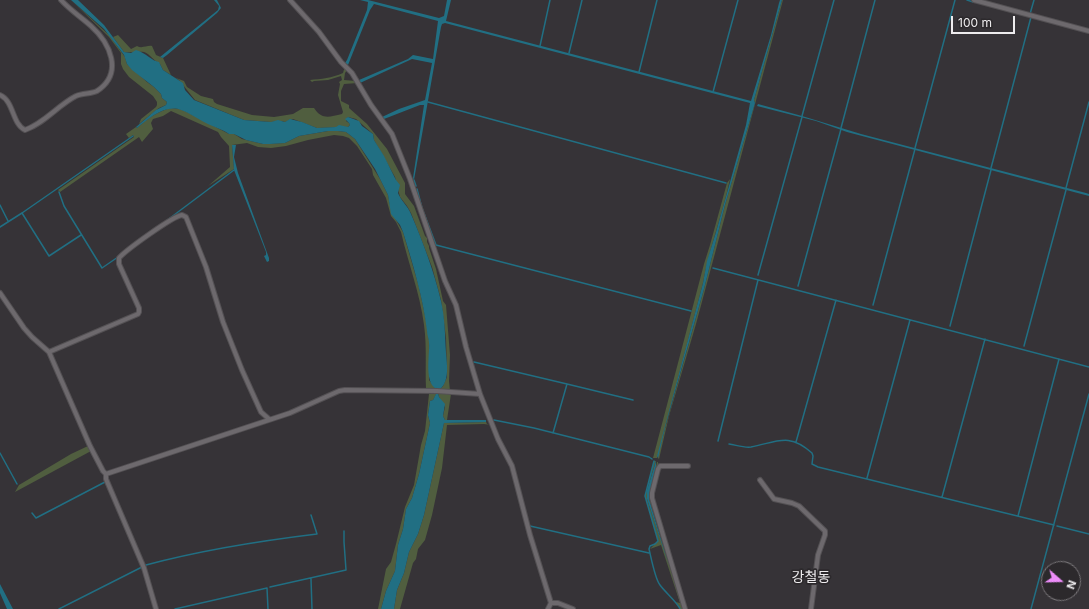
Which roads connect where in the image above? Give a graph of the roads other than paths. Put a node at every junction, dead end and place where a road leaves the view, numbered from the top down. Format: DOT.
graph roads {
  1 [pos="61,0"];
  2 [pos="290,0"];
  3 [pos="974,0"];
  4 [pos="1089,31"];
  5 [pos="0,95"];
  6 [pos="0,293"];
  7 [pos="49,352"];
  8 [pos="480,394"];
  9 [pos="269,419"];
  10 [pos="688,466"];
  11 [pos="106,474"];
  12 [pos="760,480"];
  13 [pos="551,603"];
  14 [pos="156,609"];
  15 [pos="548,609"];
  16 [pos="573,609"];
  17 [pos="685,609"];
  18 [pos="811,609"];
  1 -- 5 [label="street"];
  2 -- 8 [label="street"];
  3 -- 4 [label="street"];
  6 -- 7 [label="street"];
  7 -- 9 [label="street"];
  7 -- 11 [label="street"];
  8 -- 9 [label="street"];
  8 -- 13 [label="street"];
  9 -- 11 [label="street"];
  10 -- 17 [label="street"];
  11 -- 14 [label="street"];
  12 -- 18 [label="street"];
  13 -- 15 [label="street"];
  13 -- 16 [label="street"];
}
